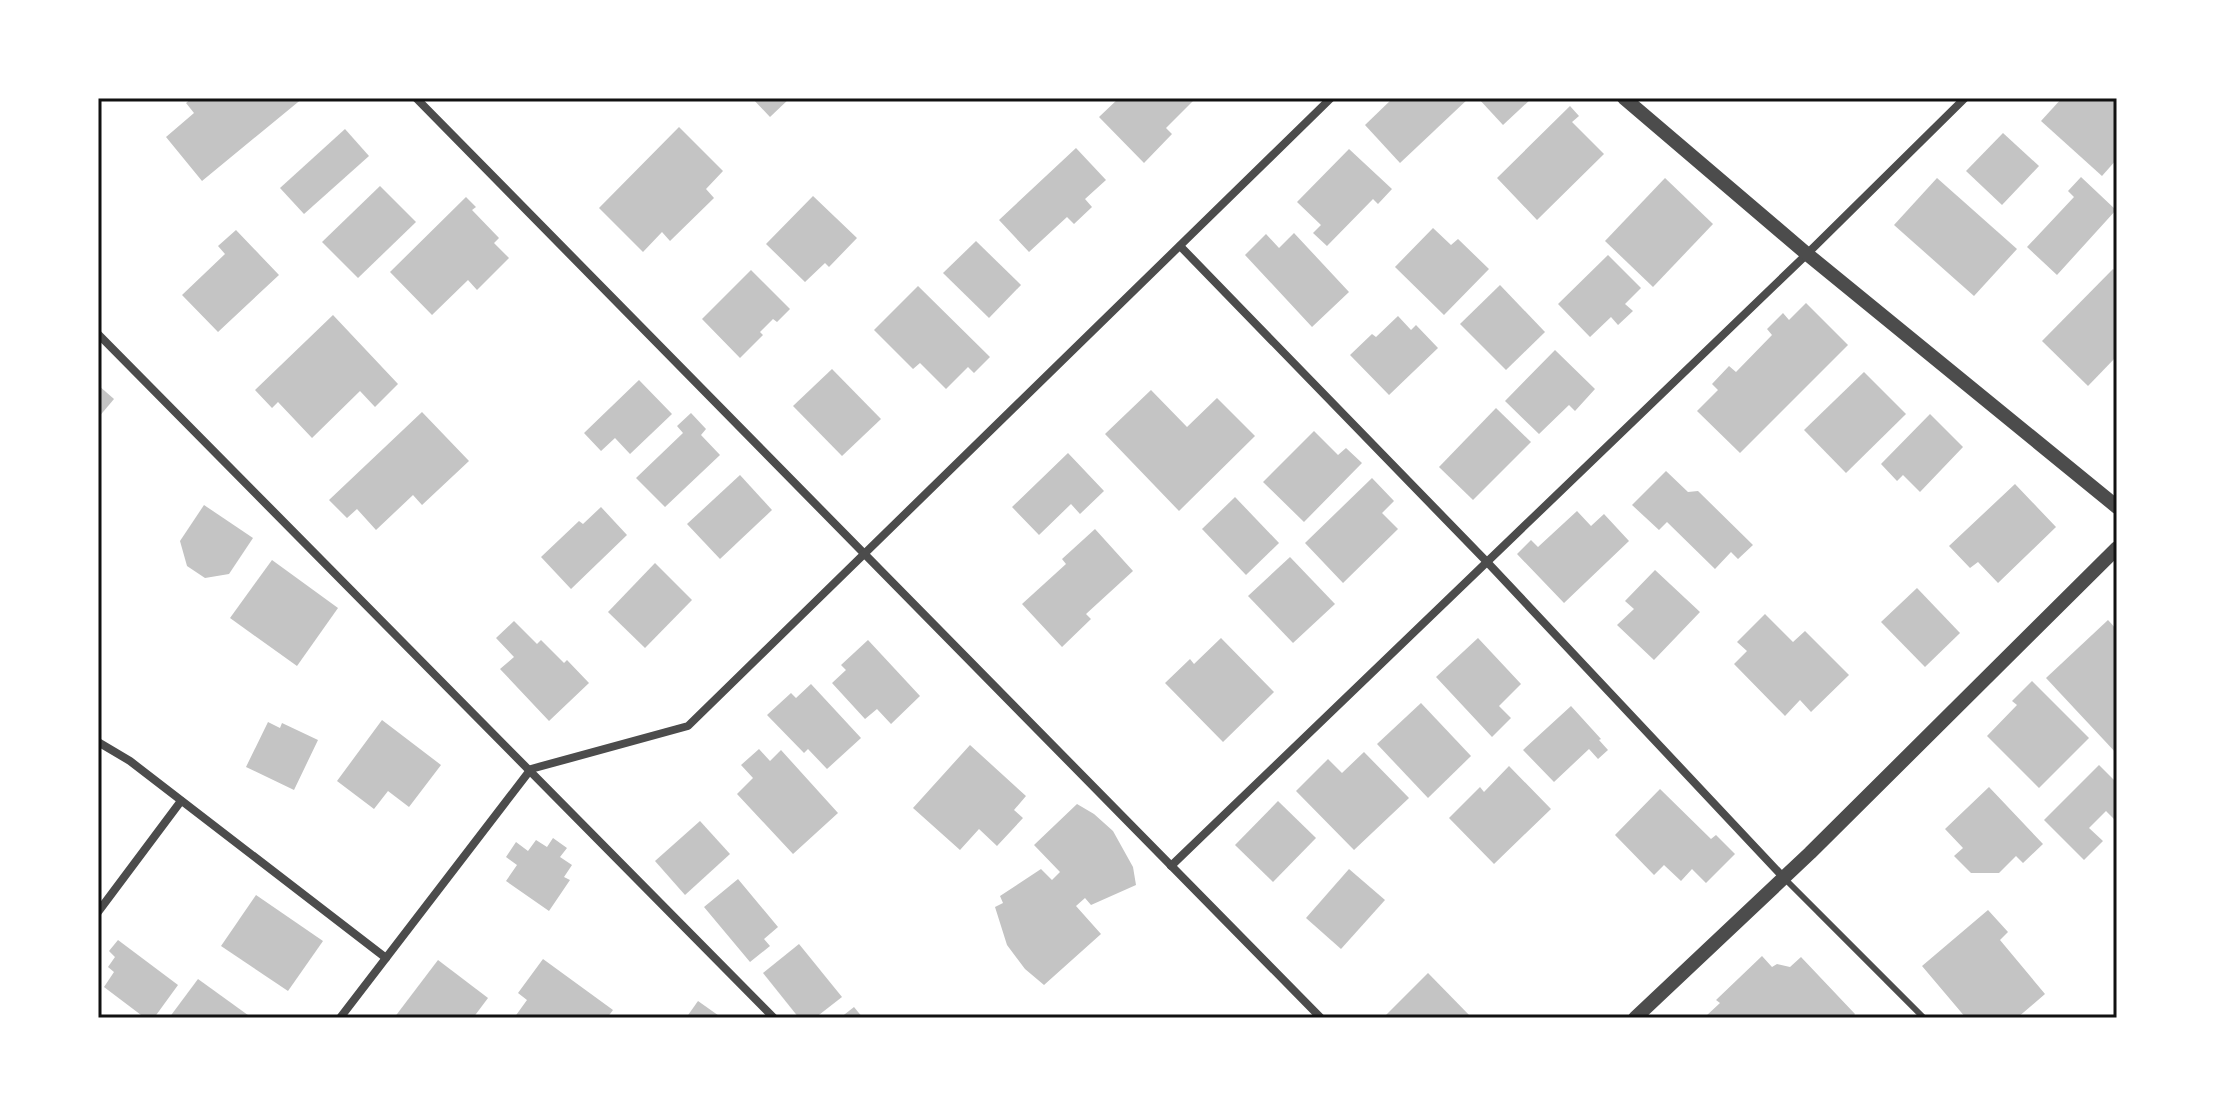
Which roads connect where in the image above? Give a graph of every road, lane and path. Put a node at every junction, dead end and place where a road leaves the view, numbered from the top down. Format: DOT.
graph roads {
  1 [pos="416,98"];
  2 [pos="1331,98"];
  3 [pos="1624,98"];
  4 [pos="1965,98"];
  5 [pos="1180,246"];
  6 [pos="1807,254"];
  7 [pos="98,334"];
  8 [pos="2117,507"];
  9 [pos="2117,548"];
  10 [pos="866,554"];
  11 [pos="1488,563"];
  12 [pos="98,742"];
  13 [pos="531,769"];
  14 [pos="181,801"];
  15 [pos="1171,866"];
  16 [pos="1784,878"];
  17 [pos="98,912"];
  18 [pos="386,958"];
  19 [pos="340,1018"];
  20 [pos="774,1018"];
  21 [pos="1321,1018"];
  22 [pos="1635,1018"];
  23 [pos="1924,1018"];
  1 -- 10 [label="street"];
  2 -- 5 [label="street"];
  3 -- 6 [label="street"];
  4 -- 6 [label="street"];
  5 -- 10 [label="street"];
  5 -- 11 [label="street"];
  6 -- 8 [label="street"];
  6 -- 11 [label="street"];
  7 -- 13 [label="street"];
  9 -- 16 [label="street"];
  10 -- 13 [label="street"];
  10 -- 15 [label="street"];
  11 -- 15 [label="street"];
  11 -- 16 [label="street"];
  12 -- 14 [label="street"];
  13 -- 18 [label="street"];
  13 -- 20 [label="street"];
  14 -- 17 [label="street"];
  14 -- 18 [label="street"];
  15 -- 21 [label="street"];
  16 -- 22 [label="street"];
  16 -- 23 [label="lane"];
  18 -- 19 [label="street"];
}
